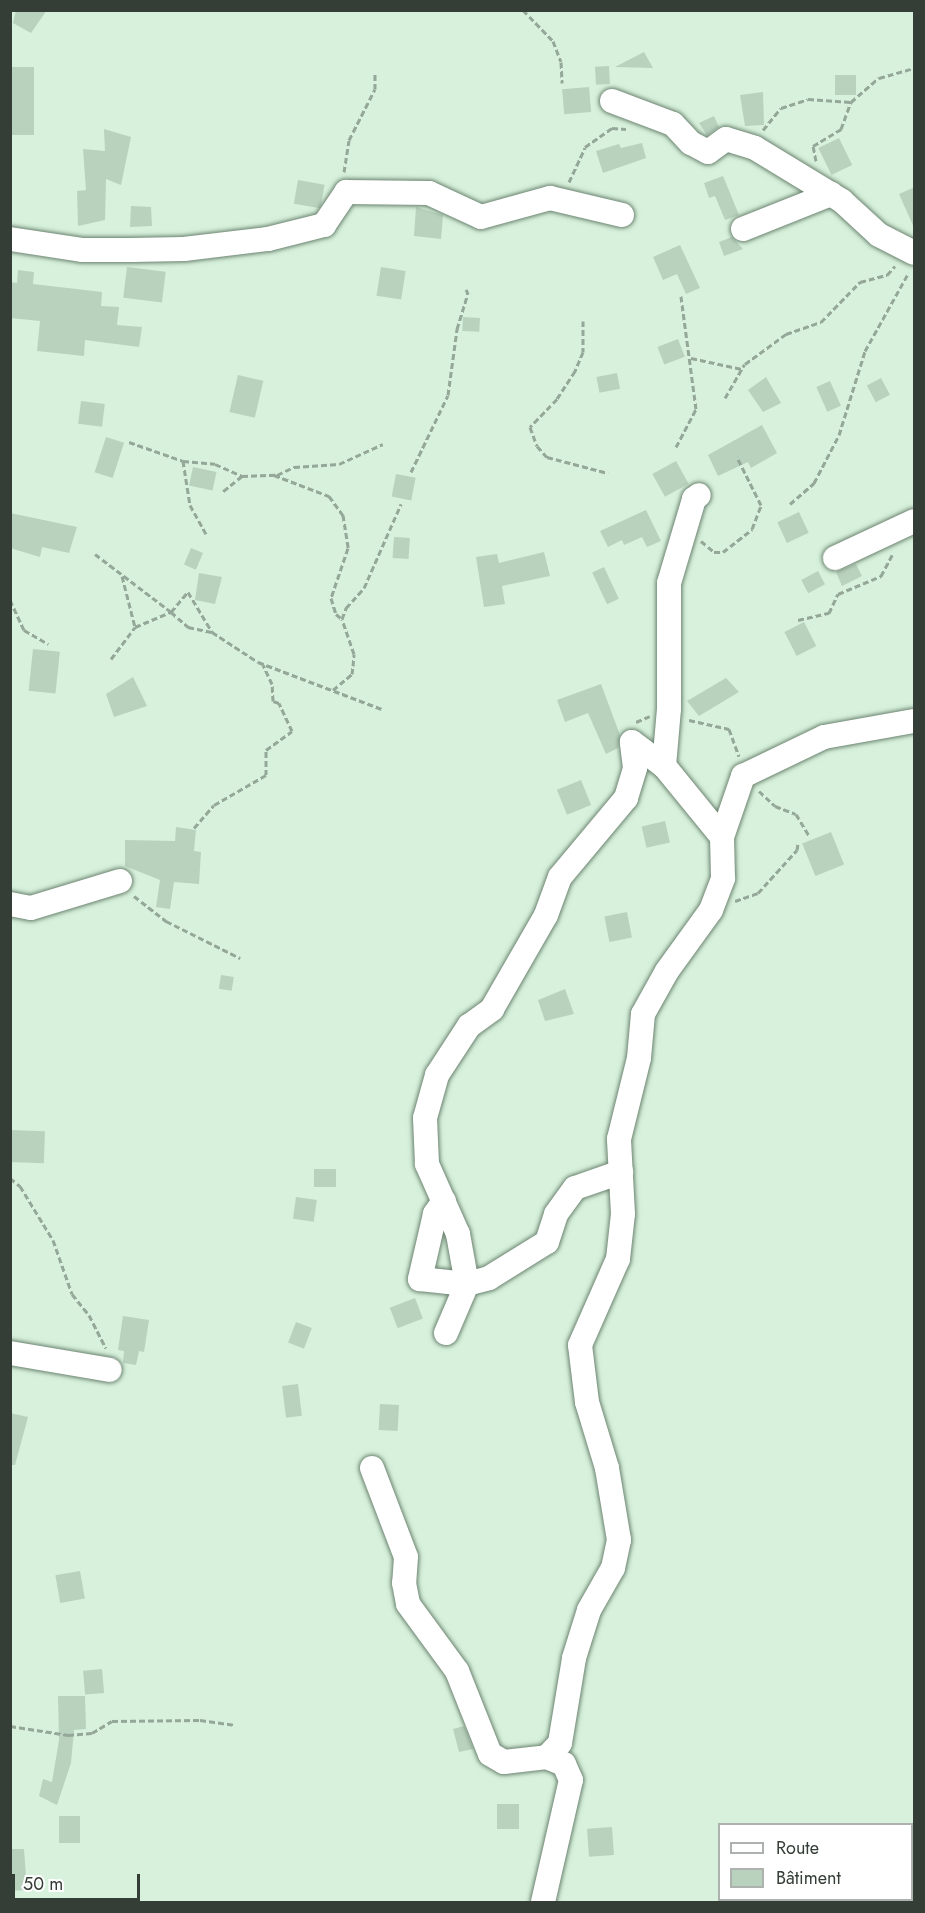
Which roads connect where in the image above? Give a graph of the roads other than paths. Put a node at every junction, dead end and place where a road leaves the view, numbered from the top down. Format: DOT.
graph roads {
  1 [pos="612,101"];
  2 [pos="823,189"];
  3 [pos="622,216"];
  4 [pos="743,229"];
  5 [pos="10,239"];
  6 [pos="911,252"];
  7 [pos="699,495"];
  8 [pos="915,521"];
  9 [pos="835,558"];
  10 [pos="915,721"];
  11 [pos="664,766"];
  12 [pos="722,837"];
  13 [pos="120,881"];
  14 [pos="10,904"];
  15 [pos="621,1172"];
  16 [pos="444,1201"];
  17 [pos="467,1284"];
  18 [pos="446,1333"];
  19 [pos="10,1353"];
  20 [pos="110,1370"];
  21 [pos="372,1468"];
  22 [pos="547,1757"];
  23 [pos="543,1902"];
  1 -- 2 [label="street"];
  2 -- 4 [label="street"];
  2 -- 6 [label="street"];
  3 -- 5 [label="street"];
  7 -- 11 [label="street"];
  8 -- 9 [label="street"];
  10 -- 12 [label="street"];
  11 -- 12 [label="street"];
  11 -- 16 [label="street"];
  12 -- 15 [label="street"];
  13 -- 14 [label="street"];
  15 -- 17 [label="street"];
  15 -- 22 [label="street"];
  16 -- 17 [label="street"];
  16 -- 17 [label="street"];
  17 -- 18 [label="street"];
  19 -- 20 [label="street"];
  21 -- 22 [label="street"];
  22 -- 23 [label="street"];
}
